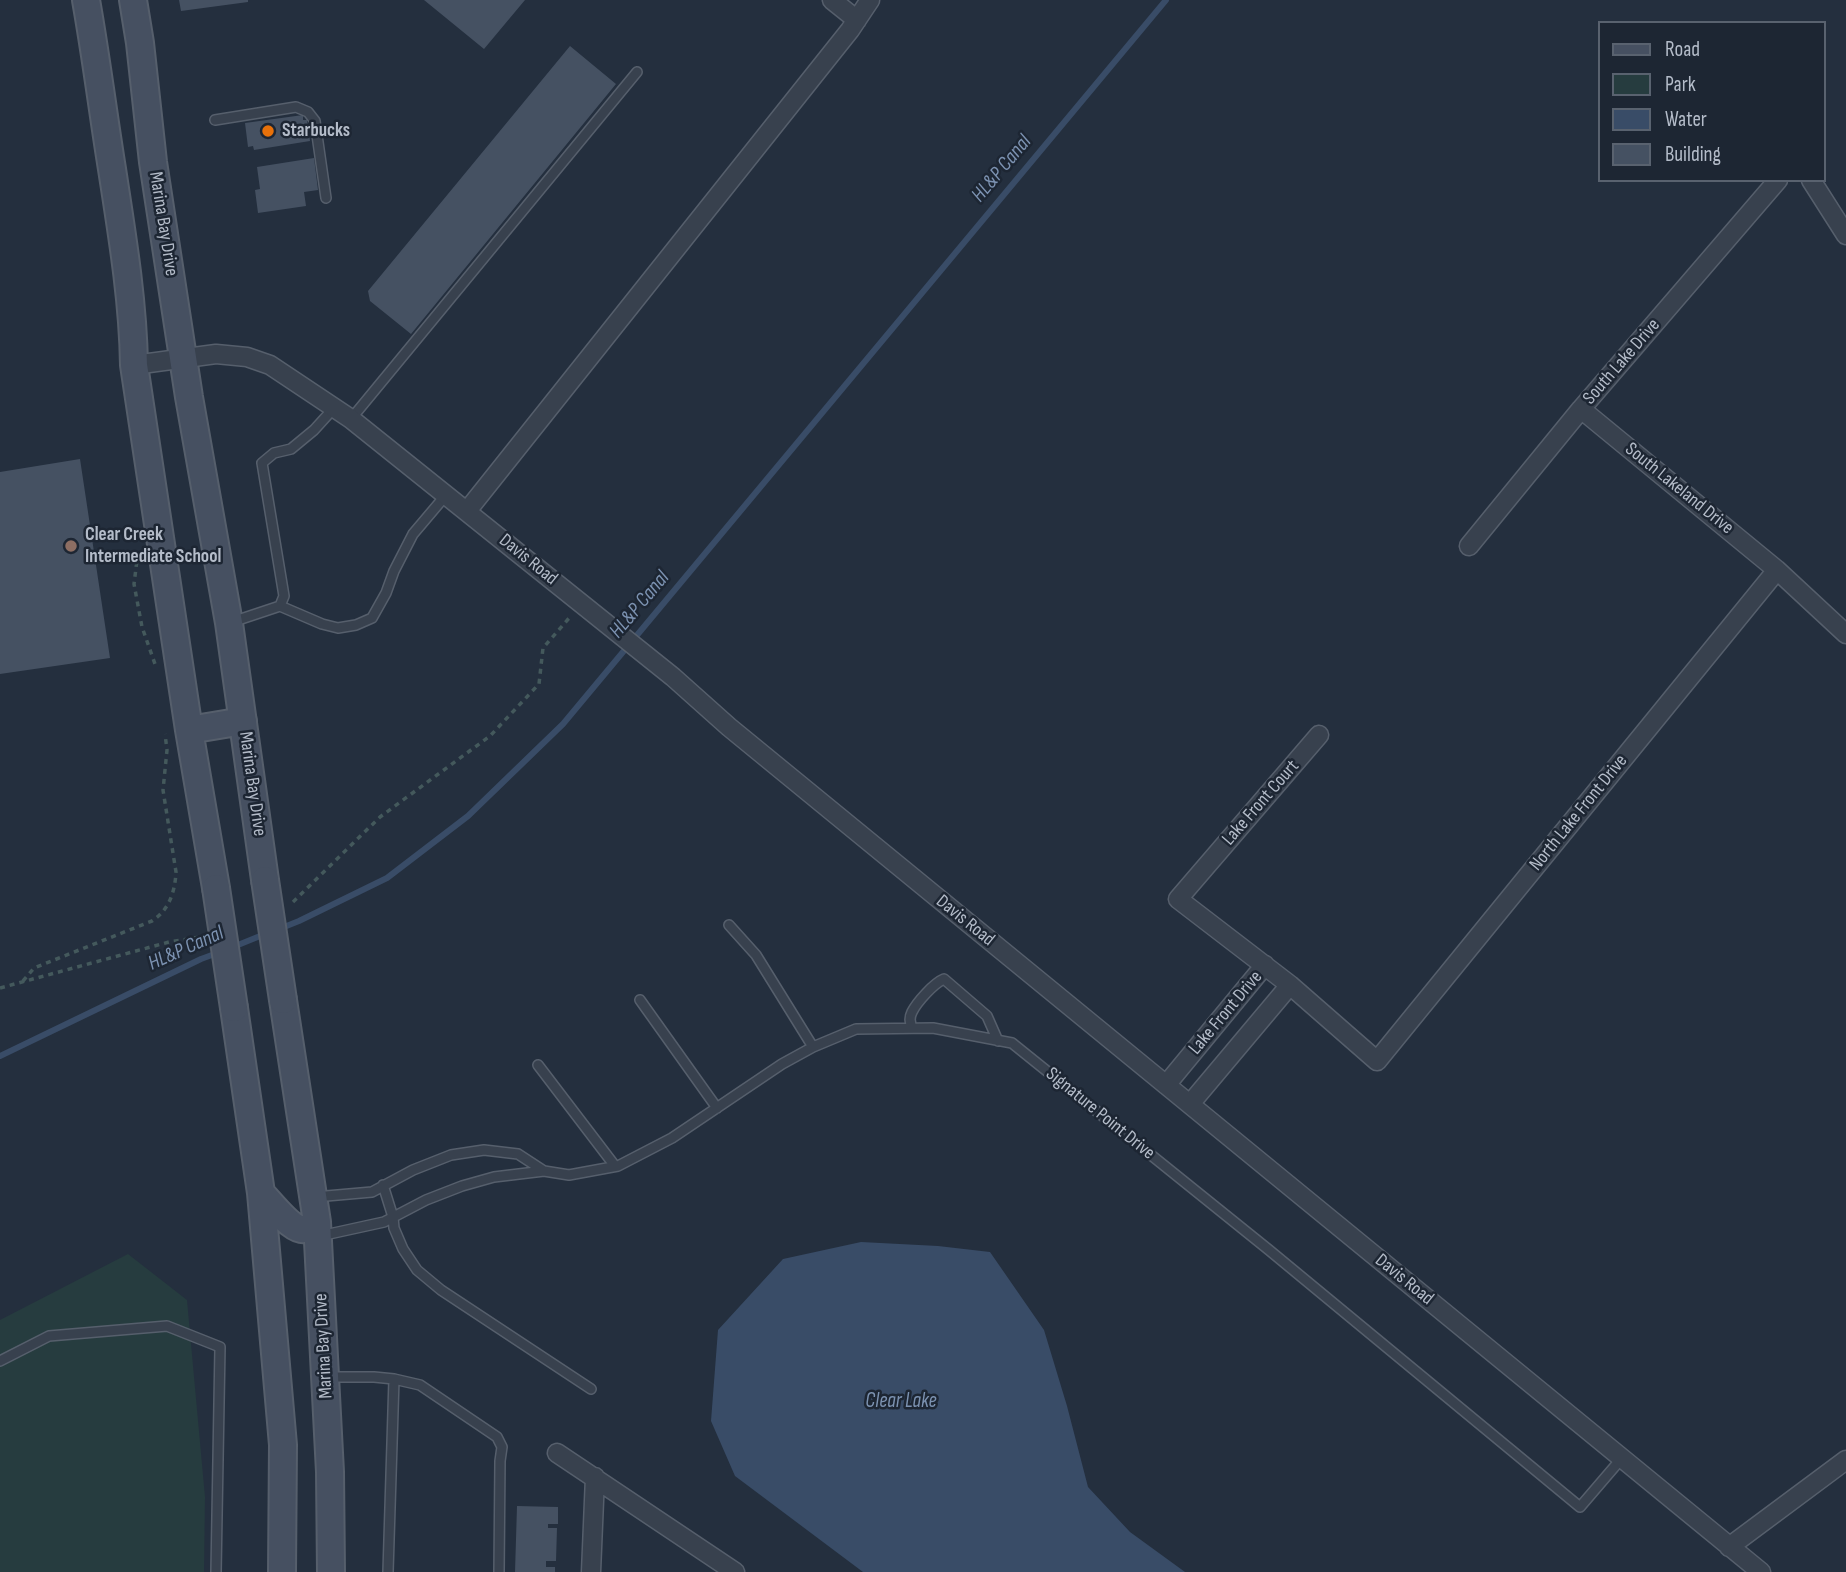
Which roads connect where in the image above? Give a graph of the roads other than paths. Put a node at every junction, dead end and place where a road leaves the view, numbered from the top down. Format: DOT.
graph roads {
  1 [pos="86,0"];
  2 [pos="133,0"];
  3 [pos="832,0"];
  4 [pos="870,0"];
  5 [pos="857,20"];
  6 [pos="97,60"];
  7 [pos="142,62"];
  8 [pos="637,72"];
  9 [pos="215,120"];
  10 [pos="153,162"];
  11 [pos="112,169"];
  12 [pos="1777,182"];
  13 [pos="1812,182"];
  14 [pos="326,198"];
  15 [pos="1846,235"];
  16 [pos="184,357"];
  17 [pos="134,365"];
  18 [pos="334,408"];
  19 [pos="1581,409"];
  20 [pos="351,419"];
  21 [pos="446,495"];
  22 [pos="467,511"];
  23 [pos="1469,546"];
  24 [pos="1777,570"];
  25 [pos="280,606"];
  26 [pos="229,623"];
  27 [pos="1846,634"];
  28 [pos="243,720"];
  29 [pos="189,730"];
  30 [pos="1319,735"];
  31 [pos="729,925"];
  32 [pos="1265,965"];
  33 [pos="1290,985"];
  34 [pos="640,1000"];
  35 [pos="912,1028"];
  36 [pos="998,1041"];
  37 [pos="813,1047"];
  38 [pos="1381,1057"];
  39 [pos="538,1065"];
  40 [pos="1166,1085"];
  41 [pos="1190,1104"];
  42 [pos="717,1108"];
  43 [pos="615,1166"];
  44 [pos="544,1171"];
  45 [pos="383,1185"];
  46 [pos="261,1193"];
  47 [pos="393,1217"];
  48 [pos="316,1219"];
  49 [pos="0,1361"];
  50 [pos="326,1377"];
  51 [pos="394,1380"];
  52 [pos="592,1389"];
  53 [pos="557,1453"];
  54 [pos="1622,1458"];
  55 [pos="1846,1460"];
  56 [pos="595,1477"];
  57 [pos="1729,1546"];
  58 [pos="216,1572"];
  59 [pos="282,1572"];
  60 [pos="331,1572"];
  61 [pos="388,1572"];
  62 [pos="499,1572"];
  63 [pos="591,1572"];
  64 [pos="735,1572"];
  65 [pos="1761,1572"];
  1 -- 6 [label="main road"];
  2 -- 7 [label="main road, Marina Bay Drive"];
  3 -- 5 [label="street"];
  4 -- 5 [label="street"];
  5 -- 22 [label="street"];
  6 -- 7 [label="main road"];
  6 -- 11 [label="main road"];
  7 -- 10 [label="main road, Marina Bay Drive"];
  8 -- 20 [label="lane"];
  9 -- 14 [label="lane"];
  10 -- 11 [label="main road"];
  10 -- 16 [label="main road, Marina Bay Drive"];
  11 -- 17 [label="main road"];
  12 -- 19 [label="street, South Lake Drive"];
  13 -- 15 [label="street"];
  16 -- 17 [label="street, Davis Road"];
  16 -- 18 [label="street, Davis Road"];
  16 -- 26 [label="main road, Marina Bay Drive"];
  17 -- 29 [label="main road"];
  18 -- 20 [label="street, Davis Road"];
  18 -- 25 [label="lane"];
  19 -- 23 [label="street, South Lake Drive"];
  19 -- 24 [label="street, South Lakeland Drive"];
  20 -- 21 [label="street, Davis Road"];
  21 -- 22 [label="street, Davis Road"];
  21 -- 25 [label="lane"];
  22 -- 40 [label="street, Davis Road"];
  24 -- 27 [label="street, South Lakeland Drive"];
  24 -- 38 [label="street, North Lake Front Drive"];
  25 -- 26 [label="lane"];
  26 -- 28 [label="main road, Marina Bay Drive"];
  28 -- 29 [label="main road"];
  28 -- 48 [label="main road, Marina Bay Drive, bridge"];
  29 -- 46 [label="main road, bridge"];
  30 -- 32 [label="street, Lake Front Court"];
  31 -- 37 [label="lane"];
  32 -- 33 [label="street, Lake Front Drive"];
  32 -- 40 [label="street, Lake Front Drive"];
  33 -- 38 [label="street, Lake Front Drive"];
  33 -- 41 [label="street, Lake Front Drive"];
  34 -- 42 [label="lane"];
  35 -- 36 [label="lane, Signature Point Drive"];
  35 -- 36 [label="lane"];
  35 -- 37 [label="lane, Signature Point Drive"];
  36 -- 54 [label="lane, Signature Point Drive"];
  37 -- 42 [label="lane, Signature Point Drive"];
  39 -- 43 [label="lane"];
  40 -- 41 [label="street, Davis Road"];
  41 -- 54 [label="street, Davis Road"];
  42 -- 43 [label="lane, Signature Point Drive"];
  43 -- 44 [label="lane, Signature Point Drive"];
  44 -- 45 [label="lane, Signature Point Drive"];
  44 -- 47 [label="lane, Signature Point Drive"];
  45 -- 47 [label="lane"];
  45 -- 48 [label="lane, Signature Point Drive"];
  46 -- 48 [label="main road"];
  46 -- 59 [label="main road"];
  47 -- 48 [label="lane, Signature Point Drive"];
  47 -- 52 [label="lane"];
  48 -- 50 [label="main road, Marina Bay Drive"];
  49 -- 58 [label="lane"];
  50 -- 51 [label="lane"];
  50 -- 60 [label="main road, Marina Bay Drive"];
  51 -- 61 [label="lane"];
  51 -- 62 [label="lane"];
  53 -- 56 [label="street"];
  54 -- 57 [label="street, Davis Road"];
  55 -- 57 [label="street"];
  56 -- 63 [label="street"];
  56 -- 64 [label="street"];
  57 -- 65 [label="street, Davis Road"];
}
